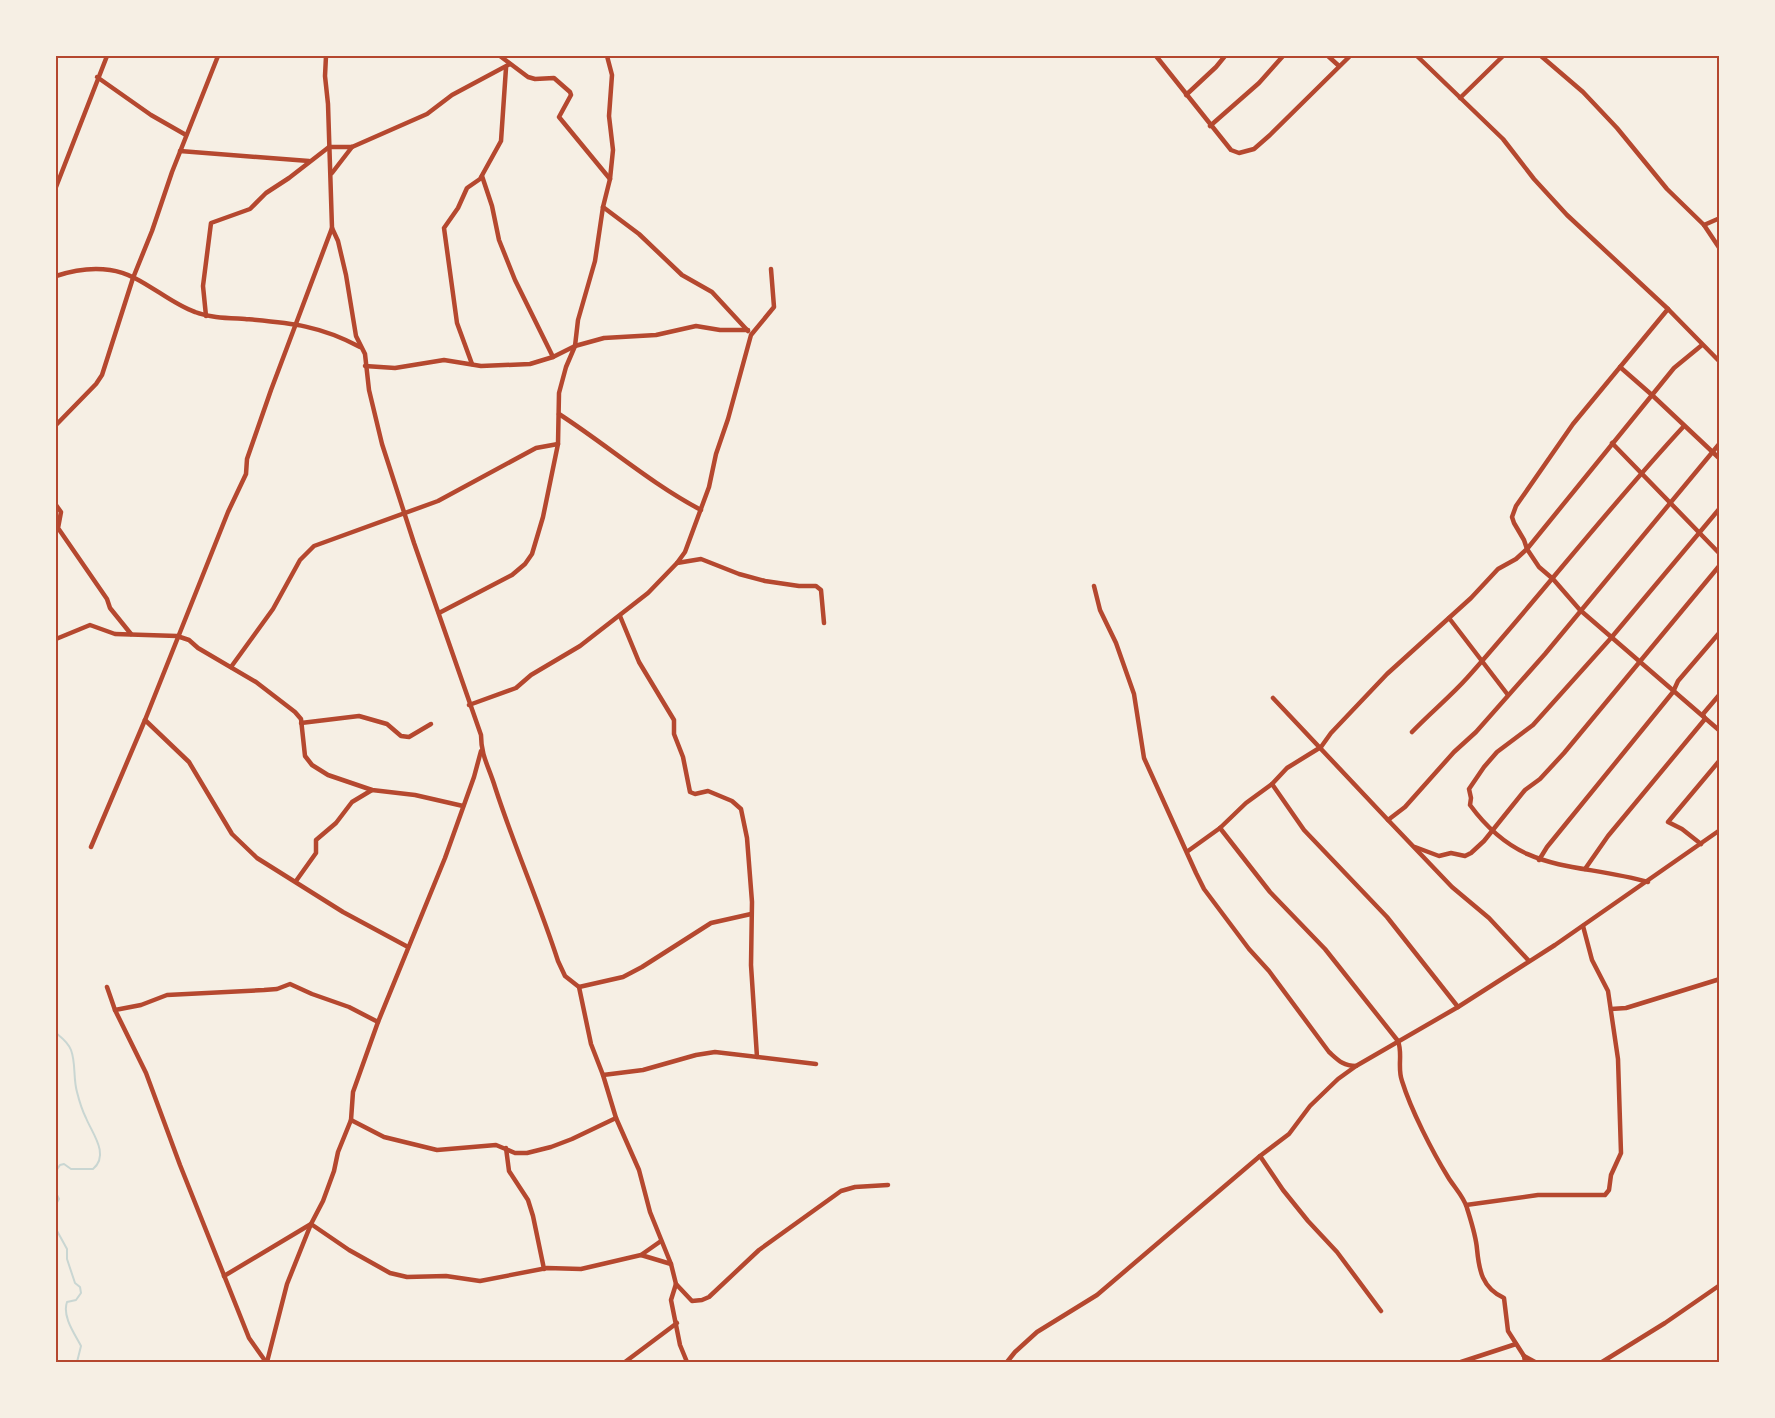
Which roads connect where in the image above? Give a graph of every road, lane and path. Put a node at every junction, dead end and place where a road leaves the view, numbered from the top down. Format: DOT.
graph roads {
  1 [pos="106,56"];
  2 [pos="218,56"];
  3 [pos="326,56"];
  4 [pos="500,56"];
  5 [pos="607,56"];
  6 [pos="1156,56"];
  7 [pos="1225,56"];
  8 [pos="1283,56"];
  9 [pos="1328,56"];
  10 [pos="1350,56"];
  11 [pos="1417,56"];
  12 [pos="1503,56"];
  13 [pos="1541,56"];
  14 [pos="508,66"];
  15 [pos="1339,66"];
  16 [pos="98,77"];
  17 [pos="1186,95"];
  18 [pos="1460,98"];
  19 [pos="1210,126"];
  20 [pos="186,135"];
  21 [pos="328,147"];
  22 [pos="352,147"];
  23 [pos="180,151"];
  24 [pos="311,161"];
  25 [pos="56,165"];
  26 [pos="63,168"];
  27 [pos="332,173"];
  28 [pos="481,176"];
  29 [pos="610,179"];
  30 [pos="56,187"];
  31 [pos="603,207"];
  32 [pos="1719,218"];
  33 [pos="1704,225"];
  34 [pos="332,228"];
  35 [pos="1719,249"];
  36 [pos="771,269"];
  37 [pos="56,276"];
  38 [pos="133,278"];
  39 [pos="1668,309"];
  40 [pos="206,316"];
  41 [pos="297,324"];
  42 [pos="750,333"];
  43 [pos="1702,345"];
  44 [pos="575,346"];
  45 [pos="361,348"];
  46 [pos="553,357"];
  47 [pos="1719,361"];
  48 [pos="472,364"];
  49 [pos="365,366"];
  50 [pos="1620,367"];
  51 [pos="1652,395"];
  52 [pos="559,414"];
  53 [pos="56,425"];
  54 [pos="1684,426"];
  55 [pos="1612,442"];
  56 [pos="1719,443"];
  57 [pos="558,444"];
  58 [pos="1712,452"];
  59 [pos="1719,459"];
  60 [pos="1641,472"];
  61 [pos="1670,502"];
  62 [pos="56,505"];
  63 [pos="1719,508"];
  64 [pos="701,510"];
  65 [pos="405,513"];
  66 [pos="1699,534"];
  67 [pos="1527,549"];
  68 [pos="1719,554"];
  69 [pos="676,563"];
  70 [pos="1719,565"];
  71 [pos="1553,579"];
  72 [pos="1094,586"];
  73 [pos="1580,610"];
  74 [pos="439,613"];
  75 [pos="620,616"];
  76 [pos="1449,618"];
  77 [pos="824,623"];
  78 [pos="1719,632"];
  79 [pos="131,634"];
  80 [pos="177,636"];
  81 [pos="1611,638"];
  82 [pos="56,639"];
  83 [pos="1481,662"];
  84 [pos="1639,663"];
  85 [pos="231,667"];
  86 [pos="1673,692"];
  87 [pos="1719,694"];
  88 [pos="1508,695"];
  89 [pos="1274,698"];
  90 [pos="470,705"];
  91 [pos="1705,719"];
  92 [pos="145,720"];
  93 [pos="301,723"];
  94 [pos="431,724"];
  95 [pos="1719,731"];
  96 [pos="1412,732"];
  97 [pos="1321,747"];
  98 [pos="481,752"];
  99 [pos="1719,760"];
  100 [pos="1272,784"];
  101 [pos="372,790"];
  102 [pos="463,806"];
  103 [pos="1388,820"];
  104 [pos="1220,828"];
  105 [pos="1719,830"];
  106 [pos="1491,831"];
  107 [pos="1701,844"];
  108 [pos="92,847"];
  109 [pos="1414,847"];
  110 [pos="1188,851"];
  111 [pos="1539,860"];
  112 [pos="1585,870"];
  113 [pos="296,881"];
  114 [pos="1648,882"];
  115 [pos="751,914"];
  116 [pos="1583,926"];
  117 [pos="408,947"];
  118 [pos="1529,961"];
  119 [pos="1719,979"];
  120 [pos="107,987"];
  121 [pos="579,987"];
  122 [pos="1458,1007"];
  123 [pos="1611,1009"];
  124 [pos="115,1010"];
  125 [pos="378,1022"];
  126 [pos="1398,1041"];
  127 [pos="757,1057"];
  128 [pos="816,1064"];
  129 [pos="1356,1066"];
  130 [pos="603,1074"];
  131 [pos="616,1118"];
  132 [pos="351,1120"];
  133 [pos="506,1148"];
  134 [pos="1260,1156"];
  135 [pos="888,1185"];
  136 [pos="1466,1205"];
  137 [pos="311,1224"];
  138 [pos="661,1240"];
  139 [pos="641,1255"];
  140 [pos="671,1264"];
  141 [pos="544,1269"];
  142 [pos="224,1276"];
  143 [pos="676,1284"];
  144 [pos="1719,1285"];
  145 [pos="1381,1311"];
  146 [pos="677,1323"];
  147 [pos="1516,1344"];
  148 [pos="1525,1359"];
  149 [pos="267,1362"];
  150 [pos="626,1362"];
  151 [pos="687,1362"];
  152 [pos="1007,1362"];
  153 [pos="1461,1362"];
  154 [pos="1535,1362"];
  155 [pos="1602,1362"];
  1 -- 16 [label="street"];
  2 -- 20 [label="street"];
  3 -- 21 [label="street"];
  4 -- 14 [label="street"];
  5 -- 29 [label="street"];
  6 -- 17 [label="street"];
  7 -- 17 [label="street"];
  8 -- 19 [label="street"];
  9 -- 15 [label="street"];
  10 -- 15 [label="street"];
  11 -- 18 [label="street"];
  12 -- 18 [label="street"];
  13 -- 33 [label="street"];
  14 -- 22 [label="street"];
  14 -- 28 [label="street"];
  14 -- 29 [label="street"];
  15 -- 19 [label="street"];
  16 -- 20 [label="street"];
  16 -- 26 [label="street"];
  17 -- 19 [label="street"];
  18 -- 39 [label="street"];
  20 -- 23 [label="street"];
  21 -- 22 [label="street"];
  21 -- 24 [label="street"];
  21 -- 27 [label="street"];
  22 -- 27 [label="street"];
  23 -- 24 [label="street"];
  23 -- 38 [label="street"];
  24 -- 40 [label="street"];
  25 -- 26 [label="street"];
  26 -- 30 [label="street"];
  27 -- 34 [label="street"];
  28 -- 46 [label="street"];
  28 -- 48 [label="street"];
  29 -- 31 [label="street"];
  31 -- 42 [label="street"];
  31 -- 44 [label="street"];
  32 -- 33 [label="street"];
  33 -- 35 [label="street"];
  34 -- 41 [label="street"];
  34 -- 45 [label="street"];
  36 -- 42 [label="street"];
  37 -- 38 [label="street"];
  38 -- 40 [label="street"];
  38 -- 53 [label="street"];
  39 -- 43 [label="street"];
  39 -- 50 [label="street"];
  40 -- 41 [label="street"];
  41 -- 45 [label="street"];
  41 -- 80 [label="street"];
  42 -- 44 [label="street"];
  42 -- 64 [label="street"];
  43 -- 47 [label="street"];
  43 -- 51 [label="street"];
  44 -- 46 [label="street"];
  44 -- 52 [label="street"];
  45 -- 49 [label="street"];
  46 -- 48 [label="street"];
  48 -- 49 [label="street"];
  49 -- 65 [label="street"];
  50 -- 51 [label="street"];
  50 -- 67 [label="street"];
  51 -- 54 [label="street"];
  51 -- 55 [label="street"];
  52 -- 57 [label="street"];
  52 -- 64 [label="street"];
  54 -- 58 [label="street"];
  54 -- 60 [label="street"];
  55 -- 60 [label="street"];
  55 -- 67 [label="street"];
  56 -- 58 [label="street"];
  57 -- 65 [label="street"];
  57 -- 74 [label="street"];
  58 -- 59 [label="street"];
  58 -- 61 [label="street"];
  60 -- 61 [label="street"];
  60 -- 71 [label="street"];
  61 -- 66 [label="street"];
  61 -- 73 [label="street"];
  62 -- 79 [label="street"];
  63 -- 66 [label="street"];
  64 -- 69 [label="street"];
  65 -- 74 [label="street"];
  65 -- 85 [label="street"];
  66 -- 68 [label="street"];
  66 -- 81 [label="street"];
  67 -- 71 [label="street"];
  67 -- 76 [label="street"];
  69 -- 75 [label="street"];
  69 -- 77 [label="street"];
  70 -- 84 [label="street"];
  71 -- 73 [label="street"];
  71 -- 83 [label="street"];
  72 -- 110 [label="street"];
  73 -- 81 [label="street"];
  73 -- 88 [label="street"];
  74 -- 90 [label="street"];
  75 -- 90 [label="street"];
  75 -- 115 [label="street"];
  76 -- 83 [label="street"];
  76 -- 97 [label="street"];
  78 -- 86 [label="street"];
  79 -- 80 [label="street"];
  79 -- 82 [label="street"];
  80 -- 85 [label="street"];
  80 -- 92 [label="street"];
  81 -- 84 [label="street"];
  81 -- 106 [label="street"];
  83 -- 88 [label="street"];
  83 -- 96 [label="street"];
  84 -- 86 [label="street"];
  84 -- 106 [label="street"];
  85 -- 93 [label="street"];
  86 -- 91 [label="street"];
  86 -- 111 [label="street"];
  87 -- 91 [label="street"];
  88 -- 103 [label="street"];
  89 -- 97 [label="street"];
  90 -- 98 [label="street"];
  91 -- 95 [label="street"];
  91 -- 112 [label="street"];
  92 -- 108 [label="street"];
  92 -- 113 [label="street"];
  93 -- 94 [label="street"];
  93 -- 101 [label="street"];
  97 -- 100 [label="street"];
  97 -- 103 [label="street"];
  98 -- 102 [label="street"];
  98 -- 121 [label="street"];
  99 -- 107 [label="street"];
  100 -- 104 [label="street"];
  100 -- 122 [label="street"];
  101 -- 102 [label="street"];
  101 -- 113 [label="street"];
  102 -- 117 [label="street"];
  103 -- 109 [label="street"];
  104 -- 110 [label="street"];
  104 -- 126 [label="street"];
  105 -- 107 [label="street"];
  106 -- 109 [label="street"];
  106 -- 111 [label="street"];
  107 -- 114 [label="street"];
  109 -- 118 [label="street"];
  110 -- 129 [label="street"];
  111 -- 112 [label="street"];
  112 -- 114 [label="street"];
  113 -- 117 [label="street"];
  114 -- 116 [label="street"];
  115 -- 121 [label="street"];
  115 -- 127 [label="street"];
  116 -- 118 [label="street"];
  116 -- 123 [label="street"];
  117 -- 125 [label="street"];
  118 -- 122 [label="street"];
  119 -- 123 [label="street"];
  120 -- 124 [label="street"];
  121 -- 130 [label="street"];
  122 -- 126 [label="street"];
  123 -- 136 [label="street"];
  124 -- 125 [label="street"];
  124 -- 142 [label="street"];
  125 -- 132 [label="street"];
  126 -- 129 [label="street"];
  126 -- 136 [label="street"];
  127 -- 128 [label="street"];
  127 -- 130 [label="street"];
  129 -- 134 [label="street"];
  130 -- 131 [label="street"];
  131 -- 133 [label="street"];
  131 -- 138 [label="street"];
  132 -- 133 [label="street"];
  132 -- 137 [label="street"];
  133 -- 141 [label="street"];
  134 -- 145 [label="street"];
  134 -- 152 [label="street"];
  135 -- 143 [label="street"];
  136 -- 147 [label="street"];
  137 -- 141 [label="street"];
  137 -- 142 [label="street"];
  137 -- 149 [label="street"];
  138 -- 139 [label="street"];
  138 -- 140 [label="street"];
  139 -- 140 [label="street"];
  139 -- 141 [label="street"];
  140 -- 143 [label="street"];
  142 -- 149 [label="street"];
  143 -- 146 [label="street"];
  144 -- 155 [label="street"];
  146 -- 150 [label="street"];
  146 -- 151 [label="street"];
  147 -- 148 [label="street"];
  147 -- 153 [label="street"];
  148 -- 154 [label="street"];
}
